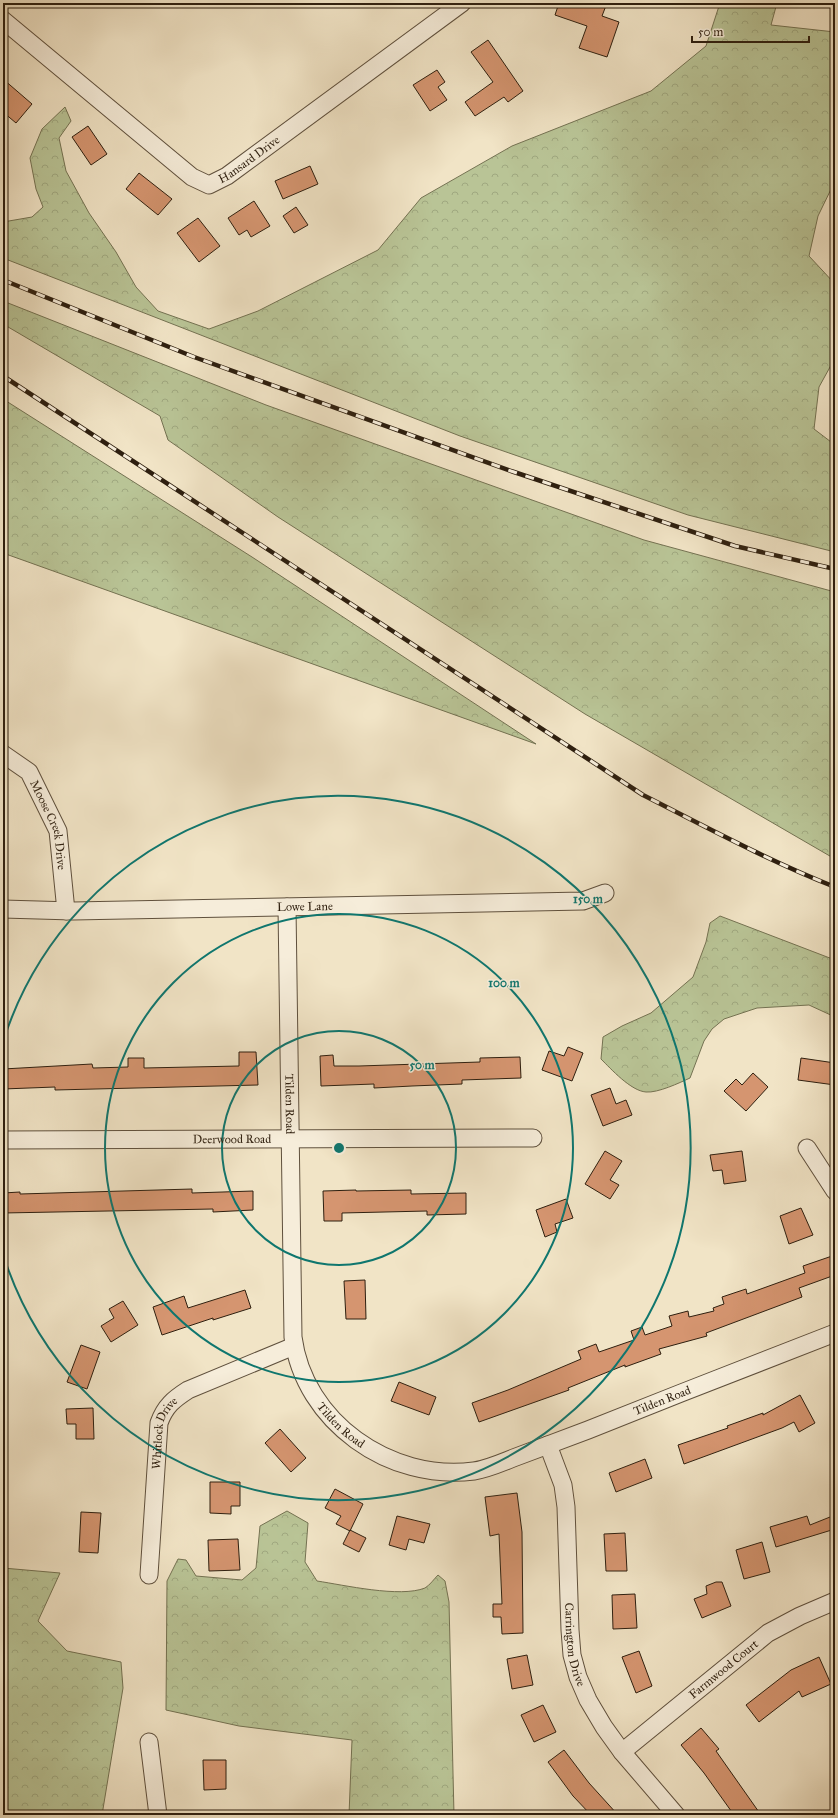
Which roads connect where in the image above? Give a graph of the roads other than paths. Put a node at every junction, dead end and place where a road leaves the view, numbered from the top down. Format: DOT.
graph roads {
  1 [pos="462,3"];
  2 [pos="3,20"];
  3 [pos="3,754"];
  4 [pos="605,893"];
  5 [pos="287,907"];
  6 [pos="3,909"];
  7 [pos="66,911"];
  8 [pos="290,1138"];
  9 [pos="533,1138"];
  10 [pos="3,1140"];
  11 [pos="806,1148"];
  12 [pos="835,1191"];
  13 [pos="835,1333"];
  14 [pos="294,1346"];
  15 [pos="548,1445"];
  16 [pos="149,1575"];
  17 [pos="835,1602"];
  18 [pos="150,1742"];
  19 [pos="622,1752"];
  20 [pos="158,1815"];
  21 [pos="676,1815"];
  1 -- 2 [label="street, Hansard Drive"];
  3 -- 7 [label="street, Moose Creek Drive"];
  4 -- 5 [label="street, Lowe Lane"];
  5 -- 7 [label="street, Lowe Lane"];
  5 -- 8 [label="street, Tilden Road"];
  6 -- 7 [label="street, Lowe Lane"];
  8 -- 9 [label="street, Deerwood Road"];
  8 -- 10 [label="street, Deerwood Road"];
  8 -- 14 [label="street, Tilden Road"];
  11 -- 12 [label="street"];
  13 -- 15 [label="street, Tilden Road"];
  14 -- 15 [label="street, Tilden Road"];
  14 -- 16 [label="street, Whitlock Drive"];
  15 -- 19 [label="street, Carrington Drive"];
  17 -- 19 [label="street, Farmwood Court"];
  18 -- 20 [label="street"];
  19 -- 21 [label="street, Carrington Drive"];
}
